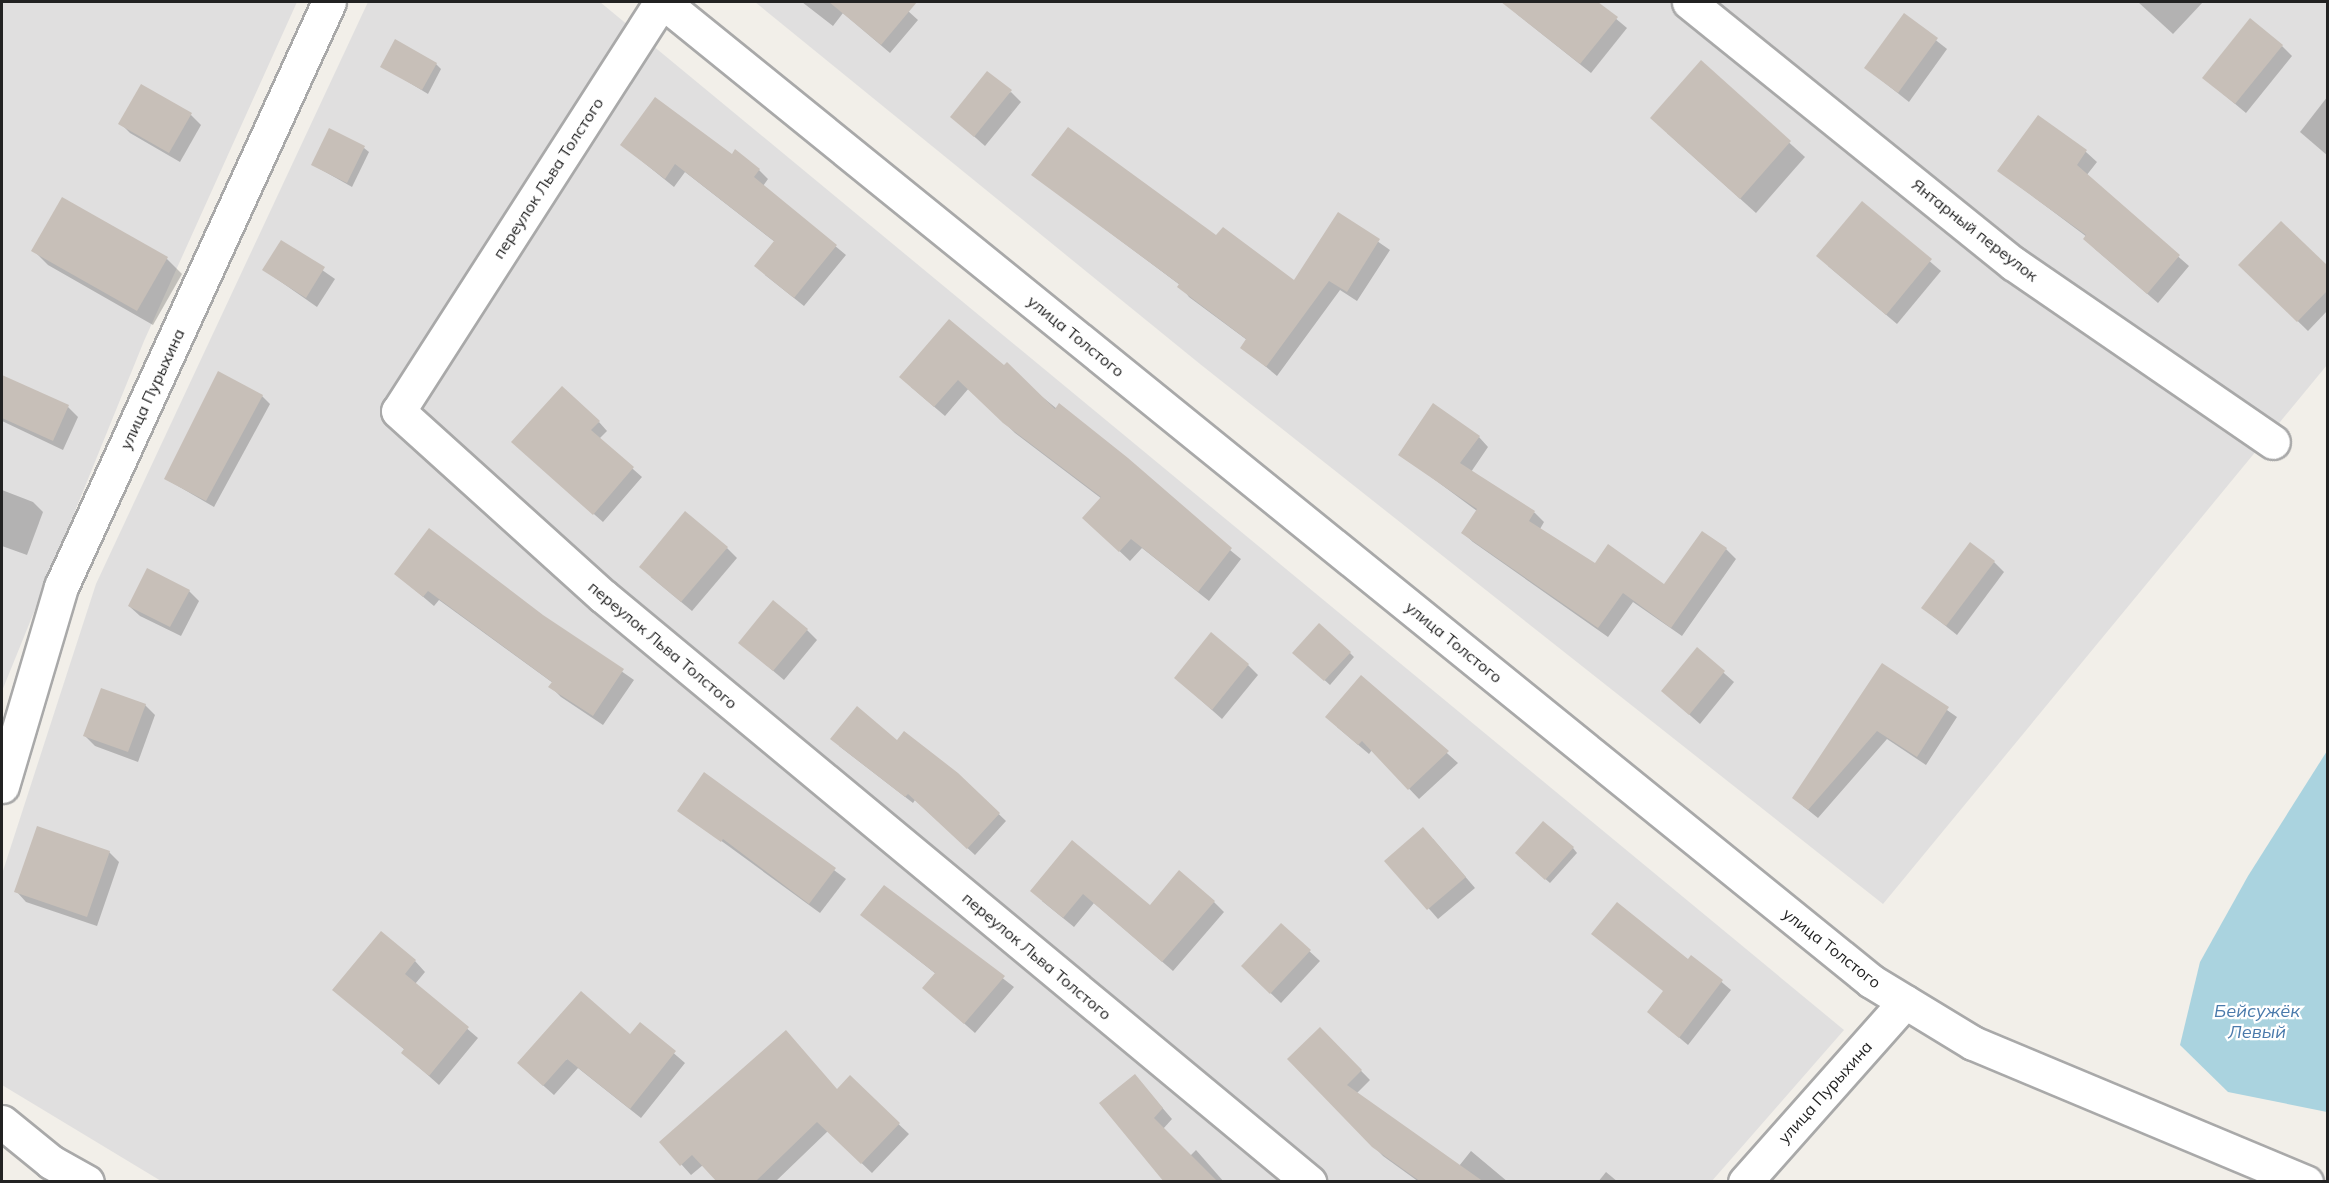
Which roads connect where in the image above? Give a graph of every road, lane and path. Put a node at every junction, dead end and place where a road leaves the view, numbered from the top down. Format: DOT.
graph roads {
  1 [pos="329,2"];
  2 [pos="662,2"];
  3 [pos="1689,2"];
  4 [pos="2273,442"];
  5 [pos="2,786"];
  6 [pos="1905,1002"];
  7 [pos="2,1122"];
  8 [pos="87,1182"];
  9 [pos="1310,1182"];
  10 [pos="1745,1182"];
  11 [pos="2306,1182"];
  1 -- 5 [label="street, улица Пурыхина"];
  2 -- 6 [label="street, улица Толстого"];
  2 -- 9 [label="street, переулок Льва Толстого"];
  3 -- 4 [label="street, Янтарный переулок"];
  6 -- 10 [label="street, улица Пурыхина"];
  6 -- 11 [label="street, улица Толстого"];
  7 -- 8 [label="street"];
}
